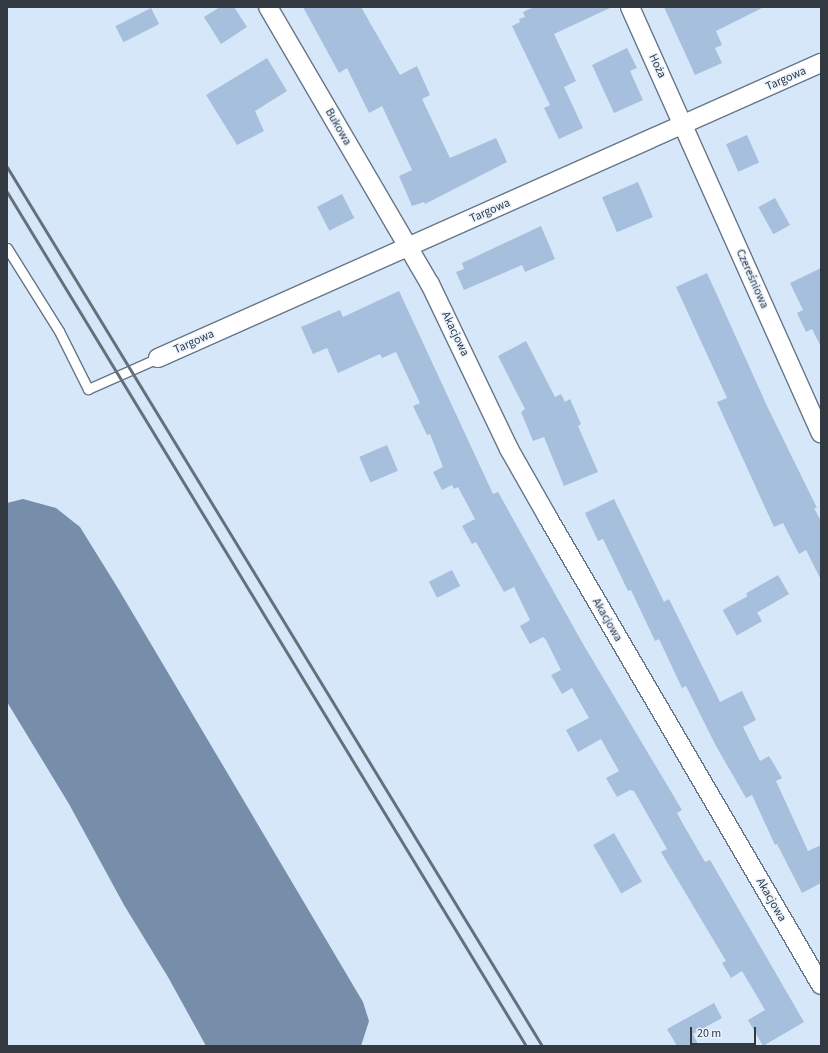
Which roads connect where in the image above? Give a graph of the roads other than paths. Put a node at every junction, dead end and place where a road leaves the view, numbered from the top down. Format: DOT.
graph roads {
  1 [pos="268,7"];
  2 [pos="630,7"];
  3 [pos="821,63"];
  4 [pos="684,125"];
  5 [pos="408,247"];
  6 [pos="7,248"];
  7 [pos="158,358"];
  8 [pos="819,425"];
  9 [pos="821,985"];
  1 -- 5 [label="street, Bukowa"];
  2 -- 4 [label="street, Hoża"];
  3 -- 4 [label="street, Targowa"];
  4 -- 5 [label="street, Targowa"];
  4 -- 8 [label="street, Czereśniowa"];
  5 -- 7 [label="street, Targowa"];
  5 -- 9 [label="street, Akacjowa"];
  6 -- 7 [label="lane"];
}
